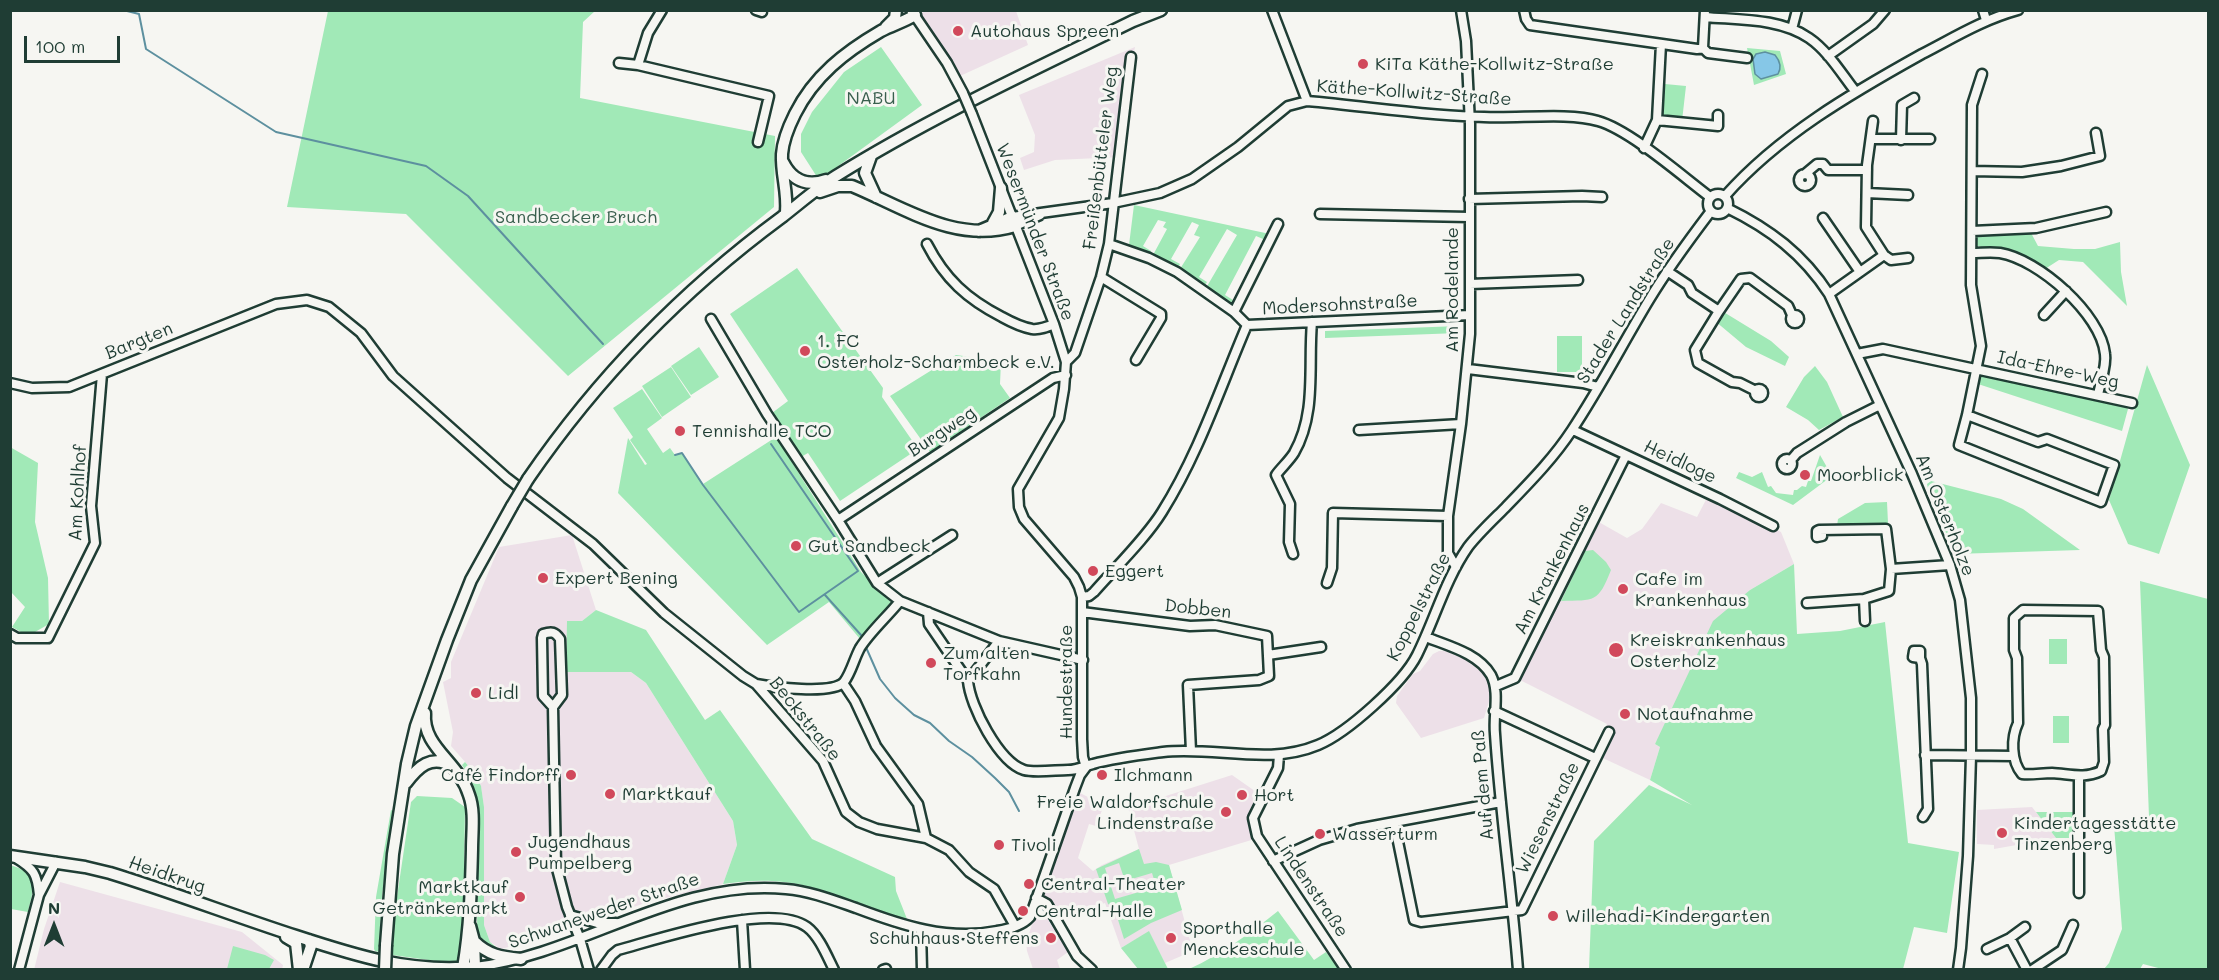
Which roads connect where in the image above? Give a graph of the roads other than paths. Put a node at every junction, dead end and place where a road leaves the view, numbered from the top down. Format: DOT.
graph roads {
  1 [pos="662,10"];
  2 [pos="1161,10"];
  3 [pos="1272,10"];
  4 [pos="1461,10"];
  5 [pos="1524,10"];
  6 [pos="1797,10"];
  7 [pos="1885,10"];
  8 [pos="2018,10"];
  9 [pos="912,12"];
  10 [pos="896,14"];
  11 [pos="1705,14"];
  12 [pos="1985,15"];
  13 [pos="1792,28"];
  14 [pos="883,30"];
  15 [pos="1661,44"];
  16 [pos="1703,48"];
  17 [pos="1828,56"];
  18 [pos="1131,57"];
  19 [pos="1747,58"];
  20 [pos="619,63"];
  21 [pos="638,65"];
  22 [pos="1982,74"];
  23 [pos="1855,91"];
  24 [pos="1914,98"];
  25 [pos="1307,101"];
  26 [pos="1718,115"];
  27 [pos="1469,117"];
  28 [pos="1657,120"];
  29 [pos="1873,122"];
  30 [pos="2096,133"];
  31 [pos="1871,139"];
  32 [pos="1930,139"];
  33 [pos="1901,140"];
  34 [pos="758,142"];
  35 [pos="1644,148"];
  36 [pos="871,156"];
  37 [pos="783,161"];
  38 [pos="1867,170"];
  39 [pos="1972,171"];
  40 [pos="1805,174"];
  41 [pos="834,178"];
  42 [pos="1001,188"];
  43 [pos="1867,193"];
  44 [pos="1908,195"];
  45 [pos="1725,196"];
  46 [pos="808,197"];
  47 [pos="876,197"];
  48 [pos="1602,197"];
  49 [pos="1710,197"];
  50 [pos="1469,200"];
  51 [pos="1113,203"];
  52 [pos="1727,208"];
  53 [pos="1711,211"];
  54 [pos="2106,212"];
  55 [pos="786,213"];
  56 [pos="1320,214"];
  57 [pos="1469,217"];
  58 [pos="1822,218"];
  59 [pos="1014,221"];
  60 [pos="993,223"];
  61 [pos="1278,224"];
  62 [pos="978,231"];
  63 [pos="1972,231"];
  64 [pos="927,244"];
  65 [pos="1109,244"];
  66 [pos="1972,253"];
  67 [pos="1884,255"];
  68 [pos="1908,258"];
  69 [pos="1667,271"];
  70 [pos="1860,272"];
  71 [pos="1101,277"];
  72 [pos="1578,280"];
  73 [pos="1470,284"];
  74 [pos="2066,291"];
  75 [pos="1829,294"];
  76 [pos="1719,311"];
  77 [pos="1234,312"];
  78 [pos="1470,315"];
  79 [pos="1792,315"];
  80 [pos="2044,315"];
  81 [pos="711,320"];
  82 [pos="1311,322"];
  83 [pos="1054,324"];
  84 [pos="1247,325"];
  85 [pos="1857,354"];
  86 [pos="1137,360"];
  87 [pos="1066,362"];
  88 [pos="1976,368"];
  89 [pos="1468,369"];
  90 [pos="102,374"];
  91 [pos="1066,375"];
  92 [pos="10,383"];
  93 [pos="1598,387"];
  94 [pos="1756,391"];
  95 [pos="2098,395"];
  96 [pos="2132,403"];
  97 [pos="1880,405"];
  98 [pos="1967,415"];
  99 [pos="1461,424"];
  100 [pos="1359,430"];
  101 [pos="1573,430"];
  102 [pos="1626,455"];
  103 [pos="1791,460"];
  104 [pos="532,499"];
  105 [pos="1448,516"];
  106 [pos="838,520"];
  107 [pos="1773,526"];
  108 [pos="1822,531"];
  109 [pos="952,535"];
  110 [pos="1293,555"];
  111 [pos="1950,565"];
  112 [pos="1456,567"];
  113 [pos="1891,569"];
  114 [pos="877,583"];
  115 [pos="1327,583"];
  116 [pos="1082,597"];
  117 [pos="1864,599"];
  118 [pos="900,602"];
  119 [pos="1807,603"];
  120 [pos="928,612"];
  121 [pos="1082,612"];
  122 [pos="1865,621"];
  123 [pos="10,634"];
  124 [pos="1426,637"];
  125 [pos="999,641"];
  126 [pos="1322,647"];
  127 [pos="1268,655"];
  128 [pos="1920,658"];
  129 [pos="1083,660"];
  130 [pos="968,681"];
  131 [pos="843,683"];
  132 [pos="756,684"];
  133 [pos="1496,686"];
  134 [pos="426,698"];
  135 [pos="553,707"];
  136 [pos="1494,711"];
  137 [pos="1609,732"];
  138 [pos="1191,751"];
  139 [pos="1279,755"];
  140 [pos="1925,755"];
  141 [pos="1971,756"];
  142 [pos="2014,756"];
  143 [pos="1596,758"];
  144 [pos="1086,767"];
  145 [pos="455,768"];
  146 [pos="2079,777"];
  147 [pos="404,786"];
  148 [pos="1501,802"];
  149 [pos="1923,817"];
  150 [pos="1394,822"];
  151 [pos="926,838"];
  152 [pos="12,856"];
  153 [pos="1273,861"];
  154 [pos="56,862"];
  155 [pos="2079,893"];
  156 [pos="39,895"];
  157 [pos="1036,898"];
  158 [pos="1512,912"];
  159 [pos="570,915"];
  160 [pos="742,920"];
  161 [pos="620,923"];
  162 [pos="2073,925"];
  163 [pos="264,926"];
  164 [pos="470,926"];
  165 [pos="1015,926"];
  166 [pos="2025,927"];
  167 [pos="921,930"];
  168 [pos="2010,938"];
  169 [pos="580,939"];
  170 [pos="474,941"];
  171 [pos="309,946"];
  172 [pos="298,948"];
  173 [pos="1987,949"];
  174 [pos="521,958"];
  175 [pos="475,967"];
  176 [pos="463,968"];
  177 [pos="19,969"];
  178 [pos="301,969"];
  179 [pos="385,969"];
  180 [pos="590,969"];
  181 [pos="601,969"];
  182 [pos="745,969"];
  183 [pos="834,969"];
  184 [pos="922,969"];
  185 [pos="1092,969"];
  186 [pos="1346,969"];
  187 [pos="1518,969"];
  188 [pos="1958,969"];
  189 [pos="2030,969"];
  1 -- 21 [label="street"];
  2 -- 36 [label="main road"];
  3 -- 25 [label="street"];
  4 -- 27 [label="street, Am Rodelande"];
  5 -- 15 [label="street"];
  6 -- 13 [label="street"];
  7 -- 17 [label="street"];
  8 -- 12 [label="street"];
  9 -- 10 [label="main road"];
  9 -- 14 [label="main road"];
  9 -- 42 [label="street, Wesermünder Straße, bridge"];
  10 -- 14 [label="main road"];
  11 -- 13 [label="street"];
  11 -- 16 [label="street"];
  12 -- 23 [label="street"];
  13 -- 17 [label="street"];
  14 -- 37 [label="main road"];
  15 -- 16 [label="street"];
  15 -- 28 [label="street"];
  16 -- 19 [label="street"];
  17 -- 23 [label="street"];
  18 -- 51 [label="street, Freißenbütteler Weg"];
  20 -- 21 [label="street"];
  21 -- 34 [label="street"];
  22 -- 39 [label="street"];
  23 -- 45 [label="street"];
  24 -- 33 [label="street"];
  25 -- 27 [label="street, Käthe-Kollwitz-Straße"];
  25 -- 51 [label="street, Käthe-Kollwitz-Straße"];
  26 -- 28 [label="street"];
  27 -- 35 [label="street, Käthe-Kollwitz-Straße"];
  27 -- 50 [label="street, Am Rodelande"];
  28 -- 35 [label="street"];
  29 -- 31 [label="street"];
  30 -- 39 [label="street"];
  31 -- 33 [label="street"];
  31 -- 38 [label="street"];
  32 -- 33 [label="street"];
  35 -- 49 [label="street, Käthe-Kollwitz-Straße"];
  36 -- 41 [label="main road"];
  36 -- 47 [label="main road"];
  37 -- 41 [label="main road"];
  37 -- 55 [label="main road"];
  38 -- 40 [label="street"];
  38 -- 43 [label="street"];
  39 -- 63 [label="street"];
  41 -- 46 [label="main road"];
  42 -- 59 [label="street, Wesermünder Straße"];
  42 -- 60 [label="main road"];
  43 -- 44 [label="street"];
  43 -- 67 [label="street"];
  45 -- 49 [label="street"];
  45 -- 52 [label="street"];
  46 -- 47 [label="main road"];
  46 -- 55 [label="main road"];
  47 -- 62 [label="main road"];
  48 -- 50 [label="street"];
  49 -- 53 [label="street"];
  50 -- 57 [label="street, Am Rodelande"];
  51 -- 59 [label="street, Käthe-Kollwitz-Straße"];
  51 -- 65 [label="street, Freißenbütteler Weg"];
  52 -- 53 [label="street"];
  52 -- 75 [label="street, Am Osterholze"];
  53 -- 69 [label="street, Stader Landstraße"];
  54 -- 63 [label="street"];
  55 -- 134 [label="main road, bridge"];
  56 -- 57 [label="street"];
  57 -- 73 [label="street, Am Rodelande"];
  58 -- 70 [label="street"];
  59 -- 60 [label="main road"];
  59 -- 62 [label="main road"];
  59 -- 83 [label="street, Wesermünder Straße"];
  60 -- 62 [label="main road"];
  61 -- 77 [label="street"];
  63 -- 66 [label="street"];
  64 -- 83 [label="street"];
  65 -- 71 [label="street, Freißenbütteler Weg"];
  65 -- 77 [label="street"];
  66 -- 74 [label="street"];
  66 -- 88 [label="street"];
  67 -- 68 [label="street"];
  67 -- 70 [label="street"];
  69 -- 76 [label="street"];
  69 -- 93 [label="street, Stader Landstraße"];
  70 -- 75 [label="street"];
  71 -- 86 [label="street"];
  71 -- 87 [label="street, Freißenbütteler Weg"];
  72 -- 73 [label="street"];
  73 -- 78 [label="street, Am Rodelande"];
  74 -- 80 [label="street"];
  74 -- 95 [label="street"];
  75 -- 85 [label="street, Am Osterholze"];
  76 -- 79 [label="street"];
  76 -- 94 [label="street"];
  77 -- 84 [label="street"];
  78 -- 82 [label="street, Modersohnstraße"];
  78 -- 89 [label="street, Am Rodelande"];
  81 -- 106 [label="street"];
  82 -- 84 [label="street, Modersohnstraße"];
  82 -- 110 [label="street"];
  83 -- 87 [label="street, Wesermünder Straße"];
  84 -- 116 [label="street"];
  85 -- 88 [label="street, Ida-Ehre-Weg"];
  85 -- 97 [label="street, Am Osterholze"];
  87 -- 91 [label="street"];
  88 -- 95 [label="street, Ida-Ehre-Weg"];
  88 -- 98 [label="street"];
  89 -- 93 [label="street"];
  89 -- 99 [label="street, Am Rodelande"];
  90 -- 92 [label="street, Bargten"];
  90 -- 104 [label="street, Bargten"];
  90 -- 123 [label="street, Am Kohlhof"];
  91 -- 106 [label="street, Burgweg"];
  91 -- 116 [label="street"];
  93 -- 101 [label="street, Stader Landstraße"];
  95 -- 96 [label="street, Ida-Ehre-Weg"];
  97 -- 103 [label="street"];
  97 -- 111 [label="street, Am Osterholze"];
  98 -- 98 [label="street"];
  99 -- 100 [label="street"];
  99 -- 105 [label="street, Am Rodelande"];
  101 -- 102 [label="street, Heidloge"];
  101 -- 112 [label="street, Koppelstraße"];
  102 -- 107 [label="street, Heidloge"];
  102 -- 133 [label="street, Am Krankenhaus"];
  104 -- 132 [label="street, Beckstraße"];
  105 -- 112 [label="street, Am Rodelande"];
  105 -- 115 [label="street"];
  106 -- 114 [label="street"];
  108 -- 113 [label="street"];
  109 -- 114 [label="street"];
  111 -- 113 [label="street"];
  111 -- 141 [label="street, Am Osterholze"];
  112 -- 124 [label="street, Koppelstraße"];
  113 -- 117 [label="street"];
  114 -- 118 [label="street"];
  116 -- 121 [label="street, Hundestraße"];
  117 -- 119 [label="street"];
  117 -- 122 [label="street"];
  118 -- 120 [label="street"];
  118 -- 131 [label="street"];
  120 -- 125 [label="street"];
  120 -- 130 [label="street, Koppelstraße"];
  121 -- 127 [label="street, Dobben"];
  121 -- 129 [label="street, Hundestraße"];
  124 -- 133 [label="street"];
  124 -- 139 [label="street, Koppelstraße"];
  125 -- 129 [label="street"];
  125 -- 130 [label="street"];
  126 -- 127 [label="street"];
  127 -- 138 [label="street"];
  128 -- 140 [label="street"];
  129 -- 144 [label="street, Hundestraße"];
  130 -- 144 [label="street, Koppelstraße"];
  131 -- 132 [label="street"];
  131 -- 151 [label="street"];
  132 -- 151 [label="street, Beckstraße"];
  133 -- 136 [label="street, Auf dem Paß"];
  134 -- 145 [label="main road"];
  134 -- 147 [label="main road"];
  135 -- 135 [label="street"];
  135 -- 159 [label="street"];
  136 -- 143 [label="street"];
  136 -- 148 [label="street, Auf dem Paß"];
  137 -- 143 [label="street, Wiesenstraße"];
  138 -- 139 [label="street, Koppelstraße"];
  138 -- 144 [label="street, Koppelstraße"];
  139 -- 153 [label="street, Lindenstraße"];
  140 -- 141 [label="street"];
  140 -- 149 [label="street"];
  141 -- 142 [label="street"];
  141 -- 188 [label="street, Am Osterholze"];
  142 -- 146 [label="street"];
  142 -- 146 [label="street"];
  143 -- 158 [label="street, Wiesenstraße"];
  144 -- 157 [label="street"];
  145 -- 147 [label="main road"];
  145 -- 164 [label="main road"];
  146 -- 155 [label="street"];
  147 -- 179 [label="main road, bridge"];
  148 -- 150 [label="street"];
  148 -- 158 [label="street, Auf dem Paß"];
  150 -- 153 [label="street"];
  150 -- 158 [label="street"];
  151 -- 165 [label="street, Beckstraße"];
  152 -- 154 [label="main road, Heidkrug"];
  152 -- 156 [label="street"];
  153 -- 186 [label="street, Lindenstraße"];
  154 -- 156 [label="street"];
  154 -- 163 [label="main road, Heidkrug"];
  156 -- 177 [label="street"];
  157 -- 165 [label="street"];
  157 -- 185 [label="street"];
  158 -- 187 [label="street, Auf dem Paß"];
  159 -- 161 [label="street"];
  159 -- 169 [label="street"];
  160 -- 181 [label="street"];
  160 -- 182 [label="street"];
  160 -- 183 [label="street"];
  161 -- 167 [label="street, Schwaneweder Straße"];
  161 -- 169 [label="street, Schwaneweder Straße"];
  162 -- 189 [label="street"];
  163 -- 171 [label="main road, Heidkrug"];
  163 -- 172 [label="main road"];
  164 -- 170 [label="main road"];
  164 -- 176 [label="main road"];
  165 -- 167 [label="street, Schwaneweder Straße"];
  166 -- 168 [label="street"];
  167 -- 184 [label="street"];
  168 -- 173 [label="street"];
  168 -- 189 [label="street"];
  169 -- 174 [label="street, Schwaneweder Straße"];
  169 -- 180 [label="street"];
  170 -- 174 [label="main road"];
  170 -- 175 [label="main road"];
  171 -- 172 [label="main road"];
  171 -- 176 [label="main road, Schwaneweder Straße"];
  171 -- 178 [label="main road"];
  172 -- 178 [label="main road"];
  174 -- 175 [label="street, Schwaneweder Straße"];
  175 -- 176 [label="main road, Schwaneweder Straße"];
}
